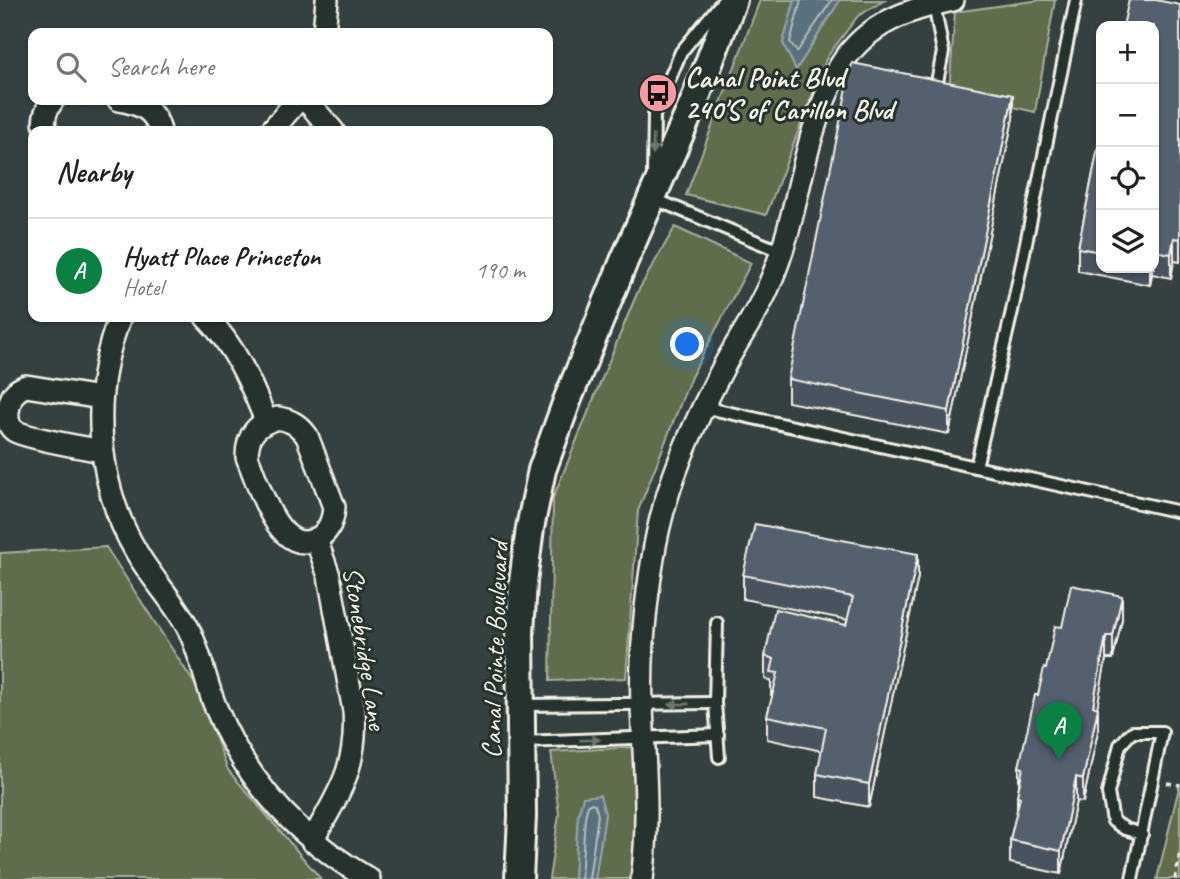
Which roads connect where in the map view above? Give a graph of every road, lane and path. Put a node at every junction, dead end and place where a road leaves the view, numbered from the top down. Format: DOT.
graph roads {
  1 [pos="327,0"];
  2 [pos="724,0"];
  3 [pos="733,0"];
  4 [pos="1076,0"];
  5 [pos="944,2"];
  6 [pos="324,28"];
  7 [pos="933,102"];
  8 [pos="50,105"];
  9 [pos="141,105"];
  10 [pos="294,105"];
  11 [pos="310,105"];
  12 [pos="44,126"];
  13 [pos="159,126"];
  14 [pos="275,126"];
  15 [pos="329,126"];
  16 [pos="652,199"];
  17 [pos="782,252"];
  18 [pos="118,322"];
  19 [pos="210,322"];
  20 [pos="101,398"];
  21 [pos="703,407"];
  22 [pos="266,421"];
  23 [pos="102,451"];
  24 [pos="976,467"];
  25 [pos="1180,512"];
  26 [pos="316,539"];
  27 [pos="717,623"];
  28 [pos="715,703"];
  29 [pos="642,704"];
  30 [pos="522,705"];
  31 [pos="718,735"];
  32 [pos="644,738"];
  33 [pos="521,742"];
  34 [pos="719,757"];
  35 [pos="1142,834"];
  36 [pos="312,841"];
  37 [pos="1180,854"];
  38 [pos="646,878"];
  39 [pos="369,879"];
  40 [pos="519,879"];
  41 [pos="1132,879"];
  42 [pos="1175,879"];
  1 -- 6 [label="street"];
  2 -- 16 [label="lane, one-way"];
  3 -- 16 [label="street, Canal Pointe Boulevard"];
  4 -- 24 [label="lane"];
  5 -- 7 [label="lane"];
  5 -- 17 [label="street"];
  8 -- 12 [label="street"];
  9 -- 13 [label="street"];
  10 -- 14 [label="street"];
  11 -- 15 [label="street"];
  16 -- 17 [label="lane"];
  16 -- 30 [label="street, Canal Pointe Boulevard"];
  17 -- 21 [label="street"];
  18 -- 20 [label="street"];
  19 -- 22 [label="street"];
  20 -- 23 [label="street"];
  20 -- 23 [label="street"];
  21 -- 24 [label="lane"];
  21 -- 29 [label="street"];
  22 -- 26 [label="street, Stonebridge Lane"];
  22 -- 26 [label="street, Stonebridge Lane"];
  23 -- 36 [label="street"];
  24 -- 25 [label="lane"];
  26 -- 36 [label="street, Stonebridge Lane"];
  27 -- 28 [label="lane"];
  28 -- 29 [label="lane, one-way"];
  28 -- 31 [label="lane"];
  29 -- 30 [label="lane"];
  29 -- 32 [label="street"];
  30 -- 33 [label="street, Canal Pointe Boulevard"];
  31 -- 32 [label="lane"];
  31 -- 34 [label="lane"];
  33 -- 32 [label="lane, one-way"];
  32 -- 38 [label="street"];
  33 -- 40 [label="street, Canal Pointe Boulevard"];
  35 -- 35 [label="lane"];
  35 -- 41 [label="lane"];
  36 -- 39 [label="street"];
  37 -- 42 [label="path"];
}
